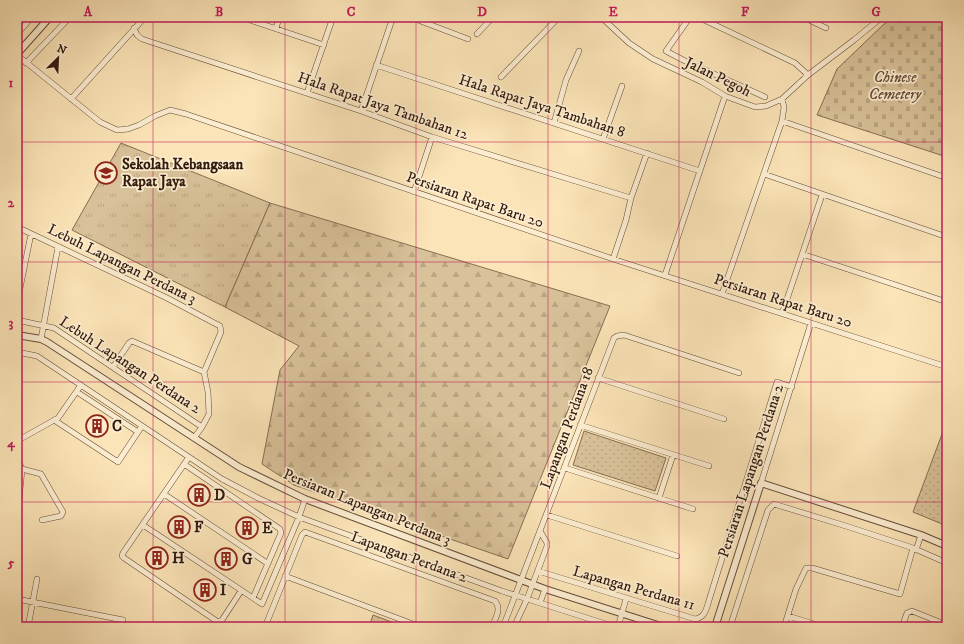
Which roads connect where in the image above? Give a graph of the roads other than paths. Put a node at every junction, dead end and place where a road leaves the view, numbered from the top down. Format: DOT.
graph roads {
  1 [pos="32,17"];
  2 [pos="50,17"];
  3 [pos="70,17"];
  4 [pos="145,17"];
  5 [pos="241,17"];
  6 [pos="279,17"];
  7 [pos="333,17"];
  8 [pos="393,17"];
  9 [pos="410,17"];
  10 [pos="493,17"];
  11 [pos="559,17"];
  12 [pos="601,17"];
  13 [pos="690,17"];
  14 [pos="698,17"];
  15 [pos="803,17"];
  16 [pos="882,17"];
  17 [pos="134,28"];
  18 [pos="826,28"];
  19 [pos="276,29"];
  20 [pos="17,34"];
  21 [pos="477,34"];
  22 [pos="468,39"];
  23 [pos="324,45"];
  24 [pos="579,51"];
  25 [pos="17,55"];
  26 [pos="26,63"];
  27 [pos="376,65"];
  28 [pos="808,75"];
  29 [pos="501,77"];
  30 [pos="622,86"];
  31 [pos="307,93"];
  32 [pos="725,96"];
  33 [pos="765,97"];
  34 [pos="71,99"];
  35 [pos="782,99"];
  36 [pos="360,111"];
  37 [pos="782,122"];
  38 [pos="554,123"];
  39 [pos="432,137"];
  40 [pos="602,139"];
  41 [pos="647,153"];
  42 [pos="700,171"];
  43 [pos="764,174"];
  44 [pos="947,178"];
  45 [pos="414,192"];
  46 [pos="822,195"];
  47 [pos="631,198"];
  48 [pos="17,227"];
  49 [pos="31,234"];
  50 [pos="947,237"];
  51 [pos="58,247"];
  52 [pos="802,254"];
  53 [pos="613,259"];
  54 [pos="665,275"];
  55 [pos="722,294"];
  56 [pos="947,302"];
  57 [pos="17,303"];
  58 [pos="782,314"];
  59 [pos="17,320"];
  60 [pos="811,323"];
  61 [pos="43,326"];
  62 [pos="17,335"];
  63 [pos="41,339"];
  64 [pos="17,352"];
  65 [pos="946,365"];
  66 [pos="113,367"];
  67 [pos="204,372"];
  68 [pos="739,372"];
  69 [pos="598,378"];
  70 [pos="81,385"];
  71 [pos="792,387"];
  72 [pos="77,392"];
  73 [pos="724,419"];
  74 [pos="54,420"];
  75 [pos="580,425"];
  76 [pos="142,426"];
  77 [pos="202,427"];
  78 [pos="138,432"];
  79 [pos="194,438"];
  80 [pos="17,441"];
  81 [pos="673,455"];
  82 [pos="189,457"];
  83 [pos="17,458"];
  84 [pos="184,464"];
  85 [pos="709,466"];
  86 [pos="565,468"];
  87 [pos="22,469"];
  88 [pos="761,483"];
  89 [pos="164,494"];
  90 [pos="658,498"];
  91 [pos="304,499"];
  92 [pos="693,509"];
  93 [pos="18,511"];
  94 [pos="547,514"];
  95 [pos="299,517"];
  96 [pos="42,520"];
  97 [pos="143,525"];
  98 [pos="540,531"];
  99 [pos="920,535"];
  100 [pos="947,546"];
  101 [pos="915,549"];
  102 [pos="677,556"];
  103 [pos="267,563"];
  104 [pos="947,564"];
  105 [pos="538,571"];
  106 [pos="285,576"];
  107 [pos="37,579"];
  108 [pos="522,581"];
  109 [pos="533,585"];
  110 [pos="545,589"];
  111 [pos="241,590"];
  112 [pos="516,595"];
  113 [pos="253,598"];
  114 [pos="17,599"];
  115 [pos="527,599"];
  116 [pos="626,599"];
  117 [pos="33,602"];
  118 [pos="540,603"];
  119 [pos="622,614"];
  120 [pos="788,616"];
  121 [pos="123,620"];
  122 [pos="265,625"];
  123 [pos="947,625"];
  124 [pos="28,627"];
  125 [pos="275,627"];
  126 [pos="422,627"];
  127 [pos="492,627"];
  128 [pos="503,627"];
  129 [pos="514,627"];
  130 [pos="616,627"];
  131 [pos="664,627"];
  132 [pos="715,627"];
  133 [pos="730,627"];
  134 [pos="784,627"];
  135 [pos="824,627"];
  136 [pos="902,627"];
  1 -- 20 [label="street"];
  2 -- 25 [label="street"];
  3 -- 26 [label="street"];
  4 -- 17 [label="street"];
  5 -- 19 [label="street"];
  6 -- 19 [label="street"];
  7 -- 23 [label="street"];
  8 -- 27 [label="street"];
  9 -- 22 [label="street"];
  10 -- 21 [label="street"];
  11 -- 29 [label="street"];
  12 -- 32 [label="street, Jalan Pegoh"];
  13 -- 33 [label="street"];
  14 -- 28 [label="street"];
  15 -- 18 [label="street"];
  16 -- 28 [label="street, Jalan Pegoh"];
  17 -- 31 [label="street, Hala Rapat Jaya Tambahan 12"];
  17 -- 34 [label="street"];
  19 -- 23 [label="street"];
  23 -- 31 [label="street"];
  24 -- 38 [label="street"];
  25 -- 26 [label="street, Persiaran Rapat Baru 20"];
  26 -- 34 [label="street, Persiaran Rapat Baru 20"];
  27 -- 36 [label="street"];
  27 -- 38 [label="street, Hala Rapat Jaya Tambahan 8"];
  28 -- 35 [label="street, Jalan Pegoh"];
  30 -- 40 [label="street"];
  31 -- 36 [label="street, Hala Rapat Jaya Tambahan 12"];
  32 -- 35 [label="street, Jalan Pegoh"];
  32 -- 42 [label="street"];
  34 -- 45 [label="street, Persiaran Rapat Baru 20"];
  35 -- 37 [label="street"];
  36 -- 39 [label="street, Hala Rapat Jaya Tambahan 12"];
  37 -- 43 [label="street"];
  37 -- 44 [label="street"];
  38 -- 40 [label="street, Hala Rapat Jaya Tambahan 8"];
  39 -- 45 [label="street"];
  39 -- 47 [label="street, Hala Rapat Jaya Tambahan 12"];
  40 -- 41 [label="street, Hala Rapat Jaya Tambahan 8"];
  41 -- 42 [label="street, Hala Rapat Jaya Tambahan 8"];
  41 -- 47 [label="street"];
  42 -- 54 [label="street"];
  43 -- 46 [label="street"];
  43 -- 55 [label="street"];
  45 -- 53 [label="street, Persiaran Rapat Baru 20"];
  46 -- 50 [label="street"];
  46 -- 52 [label="street"];
  47 -- 53 [label="street"];
  48 -- 49 [label="street, Lebuh Lapangan Perdana 3"];
  49 -- 51 [label="street, Lebuh Lapangan Perdana 3"];
  49 -- 57 [label="street"];
  51 -- 61 [label="street"];
  51 -- 67 [label="street, Lebuh Lapangan Perdana 3"];
  52 -- 56 [label="street"];
  52 -- 58 [label="street"];
  53 -- 54 [label="street, Persiaran Rapat Baru 20"];
  54 -- 55 [label="street, Persiaran Rapat Baru 20"];
  55 -- 58 [label="street, Persiaran Rapat Baru 20"];
  58 -- 60 [label="street, Persiaran Rapat Baru 20"];
  59 -- 61 [label="street, Lebuh Lapangan Perdana 2"];
  60 -- 65 [label="street, Persiaran Rapat Baru 20"];
  60 -- 71 [label="street, Persiaran Lapangan Perdana 2"];
  61 -- 63 [label="street"];
  61 -- 66 [label="street, Lebuh Lapangan Perdana 2"];
  62 -- 63 [label="street, Persiaran Lapangan Perdana 3"];
  63 -- 79 [label="street, Persiaran Lapangan Perdana 3"];
  64 -- 70 [label="street"];
  66 -- 67 [label="street"];
  66 -- 77 [label="street, Lebuh Lapangan Perdana 2"];
  67 -- 77 [label="street"];
  68 -- 69 [label="street, Lapangan Perdana 18"];
  69 -- 73 [label="street"];
  69 -- 75 [label="street, Lapangan Perdana 18"];
  70 -- 72 [label="street"];
  70 -- 76 [label="street"];
  71 -- 88 [label="street, Persiaran Lapangan Perdana 2"];
  71 -- 116 [label="street, Lapangan Perdana 11"];
  72 -- 74 [label="street"];
  72 -- 78 [label="street"];
  74 -- 78 [label="street"];
  74 -- 80 [label="street"];
  75 -- 81 [label="street"];
  75 -- 86 [label="street, Lapangan Perdana 18"];
  76 -- 78 [label="street"];
  76 -- 82 [label="street"];
  77 -- 79 [label="street"];
  79 -- 91 [label="street, Persiaran Lapangan Perdana 3"];
  81 -- 85 [label="street"];
  81 -- 90 [label="street"];
  82 -- 84 [label="street"];
  82 -- 95 [label="street"];
  83 -- 87 [label="street"];
  84 -- 89 [label="street"];
  84 -- 103 [label="street"];
  86 -- 90 [label="street"];
  86 -- 94 [label="street, Lapangan Perdana 18"];
  87 -- 93 [label="street"];
  87 -- 96 [label="street"];
  88 -- 99 [label="street"];
  88 -- 132 [label="street, Persiaran Lapangan Perdana 2"];
  89 -- 97 [label="street"];
  89 -- 103 [label="street"];
  90 -- 92 [label="street"];
  91 -- 95 [label="street"];
  91 -- 108 [label="street, Persiaran Lapangan Perdana 3"];
  94 -- 98 [label="street, Lapangan Perdana 18"];
  94 -- 102 [label="street"];
  95 -- 112 [label="street"];
  95 -- 113 [label="street"];
  97 -- 111 [label="street"];
  97 -- 111 [label="street"];
  98 -- 105 [label="street"];
  98 -- 108 [label="street, Lapangan Perdana 18"];
  99 -- 100 [label="street"];
  99 -- 101 [label="street"];
  101 -- 104 [label="street"];
  101 -- 120 [label="street"];
  101 -- 133 [label="street"];
  103 -- 113 [label="street"];
  105 -- 109 [label="street"];
  105 -- 116 [label="street, Lapangan Perdana 11"];
  106 -- 122 [label="street"];
  106 -- 126 [label="street"];
  106 -- 127 [label="street, Lapangan Perdana 2"];
  107 -- 117 [label="street"];
  108 -- 109 [label="street, Persiaran Lapangan Perdana 3"];
  108 -- 112 [label="street, Lapangan Perdana 18"];
  109 -- 110 [label="street, Persiaran Lapangan Perdana 3"];
  109 -- 115 [label="street"];
  110 -- 118 [label="street"];
  110 -- 119 [label="street, Persiaran Lapangan Perdana 3"];
  111 -- 113 [label="street"];
  112 -- 115 [label="street"];
  112 -- 128 [label="street, Lapangan Perdana 18"];
  114 -- 117 [label="street"];
  115 -- 118 [label="street"];
  115 -- 129 [label="street"];
  116 -- 119 [label="street"];
  117 -- 121 [label="street"];
  117 -- 124 [label="street"];
  118 -- 130 [label="street"];
  119 -- 130 [label="street"];
  119 -- 131 [label="street, Persiaran Lapangan Perdana 3"];
  120 -- 134 [label="street"];
  120 -- 135 [label="street"];
  122 -- 125 [label="street"];
  123 -- 136 [label="street"];
}
